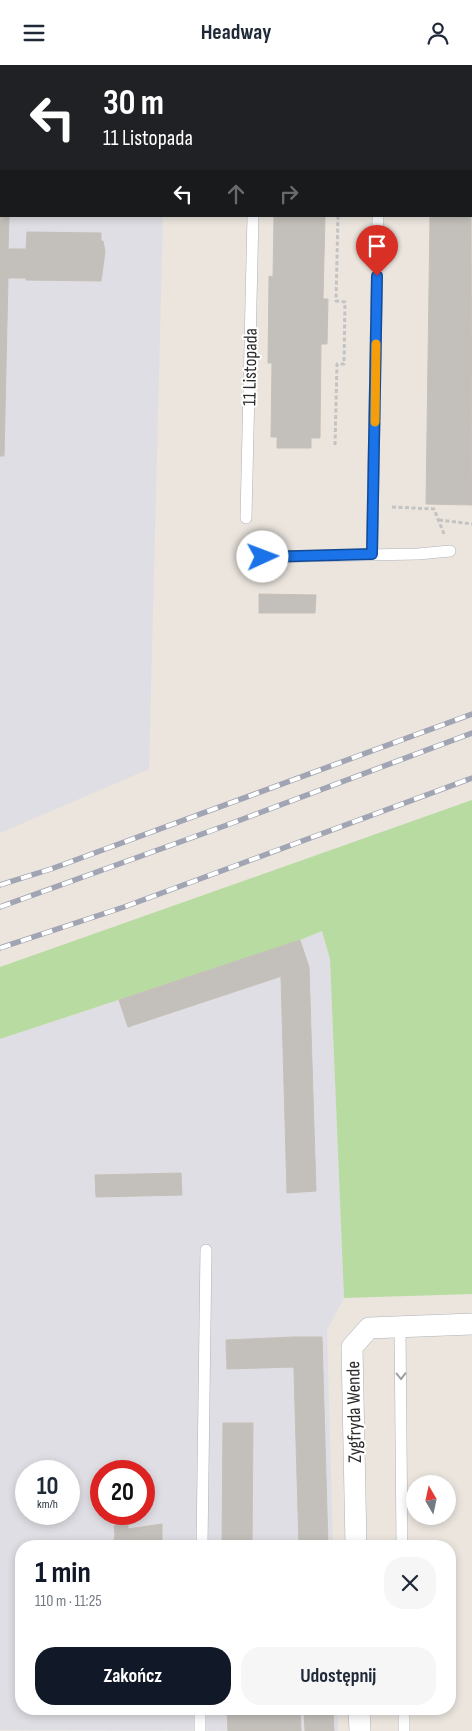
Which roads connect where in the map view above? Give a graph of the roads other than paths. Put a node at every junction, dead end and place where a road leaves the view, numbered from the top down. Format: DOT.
graph roads {
  1 [pos="253,217"];
  2 [pos="378,217"];
  3 [pos="246,518"];
  4 [pos="450,551"];
  5 [pos="372,554"];
  6 [pos="263,557"];
  7 [pos="206,1250"];
  8 [pos="472,1324"];
  9 [pos="400,1327"];
  10 [pos="202,1540"];
  11 [pos="356,1540"];
  12 [pos="402,1540"];
  13 [pos="200,1715"];
  14 [pos="359,1715"];
  15 [pos="404,1715"];
  16 [pos="200,1731"];
  17 [pos="360,1731"];
  18 [pos="404,1731"];
  1 -- 3 [label="lane, 11 Listopada"];
  2 -- 5 [label="lane"];
  4 -- 5 [label="lane"];
  5 -- 6 [label="lane"];
  7 -- 10 [label="lane"];
  8 -- 9 [label="street, Zygfryda Wende"];
  9 -- 11 [label="street, Zygfryda Wende"];
  9 -- 12 [label="lane, one-way"];
  13 -- 16 [label="lane"];
  14 -- 17 [label="street"];
  15 -- 18 [label="lane"];
}
